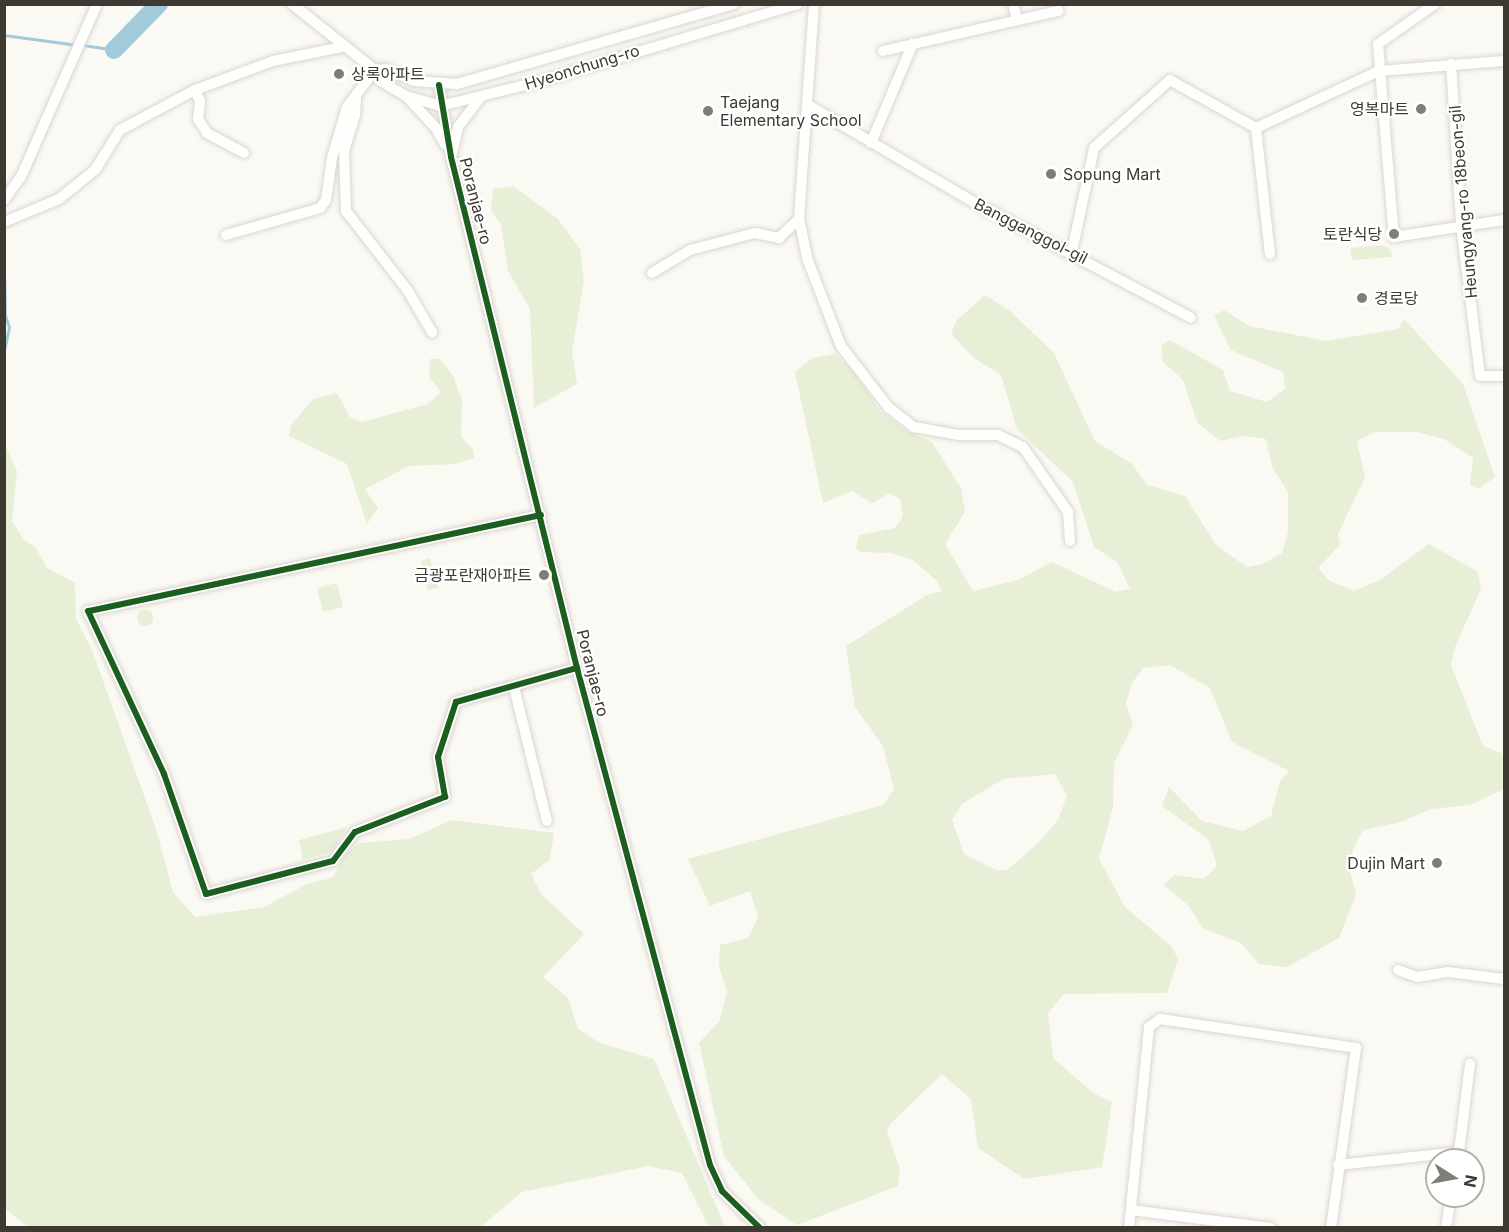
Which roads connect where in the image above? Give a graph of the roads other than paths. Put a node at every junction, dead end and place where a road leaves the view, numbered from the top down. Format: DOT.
graph roads {
  1 [pos="97,4"];
  2 [pos="292,4"];
  3 [pos="734,4"];
  4 [pos="798,4"];
  5 [pos="814,4"];
  6 [pos="1013,4"];
  7 [pos="1435,4"];
  8 [pos="1058,11"];
  9 [pos="705,13"];
  10 [pos="1017,19"];
  11 [pos="710,29"];
  12 [pos="913,43"];
  13 [pos="342,47"];
  14 [pos="883,51"];
  15 [pos="1504,61"];
  16 [pos="1451,64"];
  17 [pos="375,70"];
  18 [pos="1379,71"];
  19 [pos="439,85"];
  20 [pos="195,90"];
  21 [pos="406,96"];
  22 [pos="481,97"];
  23 [pos="356,98"];
  24 [pos="808,105"];
  25 [pos="440,106"];
  26 [pos="1256,128"];
  27 [pos="871,143"];
  28 [pos="244,153"];
  29 [pos="452,157"];
  30 [pos="4,200"];
  31 [pos="799,219"];
  32 [pos="1504,220"];
  33 [pos="4,222"];
  34 [pos="1461,225"];
  35 [pos="226,235"];
  36 [pos="1072,251"];
  37 [pos="1270,254"];
  38 [pos="652,273"];
  39 [pos="1191,318"];
  40 [pos="432,332"];
  41 [pos="1504,376"];
  42 [pos="541,515"];
  43 [pos="1070,542"];
  44 [pos="577,668"];
  45 [pos="514,687"];
  46 [pos="547,820"];
  47 [pos="1398,970"];
  48 [pos="1504,979"];
  49 [pos="1470,1064"];
  50 [pos="1459,1148"];
  51 [pos="1425,1158"];
  52 [pos="1338,1165"];
  53 [pos="1449,1208"];
  54 [pos="1131,1210"];
  55 [pos="760,1227"];
  56 [pos="1129,1227"];
  57 [pos="1271,1227"];
  58 [pos="1331,1227"];
  59 [pos="1446,1227"];
  1 -- 30 [label="street"];
  2 -- 13 [label="street, Hyeonchung-ro"];
  3 -- 9 [label="street, Hyeonchung-ro"];
  4 -- 11 [label="street, Hyeonchung-ro"];
  5 -- 24 [label="street"];
  6 -- 10 [label="street"];
  7 -- 18 [label="street"];
  8 -- 10 [label="street"];
  9 -- 11 [label="street"];
  9 -- 19 [label="street, Hyeonchung-ro"];
  10 -- 12 [label="street"];
  11 -- 22 [label="street, Hyeonchung-ro"];
  12 -- 14 [label="street"];
  12 -- 27 [label="street"];
  13 -- 17 [label="street, Hyeonchung-ro"];
  13 -- 20 [label="street"];
  15 -- 16 [label="street"];
  16 -- 18 [label="street"];
  16 -- 34 [label="street, Heungyang-ro 18beon-gil"];
  17 -- 19 [label="street, Hyeonchung-ro"];
  17 -- 21 [label="street, Hyeonchung-ro"];
  17 -- 23 [label="street"];
  18 -- 26 [label="street"];
  18 -- 34 [label="street"];
  19 -- 25 [label="street, Poranjae-ro"];
  20 -- 28 [label="street"];
  20 -- 33 [label="street"];
  21 -- 25 [label="street, Hyeonchung-ro"];
  21 -- 29 [label="street"];
  22 -- 25 [label="street, Hyeonchung-ro"];
  22 -- 29 [label="street"];
  23 -- 35 [label="street"];
  23 -- 40 [label="street"];
  24 -- 27 [label="street, Bangganggol-gil"];
  24 -- 31 [label="street"];
  25 -- 29 [label="street, Poranjae-ro"];
  26 -- 36 [label="street"];
  26 -- 37 [label="street"];
  27 -- 36 [label="street, Bangganggol-gil"];
  29 -- 42 [label="street, Poranjae-ro"];
  31 -- 38 [label="street"];
  31 -- 43 [label="street"];
  32 -- 34 [label="street"];
  34 -- 41 [label="street, Heungyang-ro 18beon-gil"];
  36 -- 39 [label="street, Bangganggol-gil"];
  42 -- 44 [label="street, Poranjae-ro"];
  42 -- 45 [label="street"];
  44 -- 45 [label="street"];
  44 -- 55 [label="street, Poranjae-ro"];
  45 -- 46 [label="street"];
  47 -- 48 [label="street"];
  49 -- 50 [label="street"];
  51 -- 52 [label="street"];
  52 -- 54 [label="street"];
  52 -- 58 [label="street"];
  53 -- 59 [label="street"];
  54 -- 56 [label="street"];
  54 -- 57 [label="street"];
}
